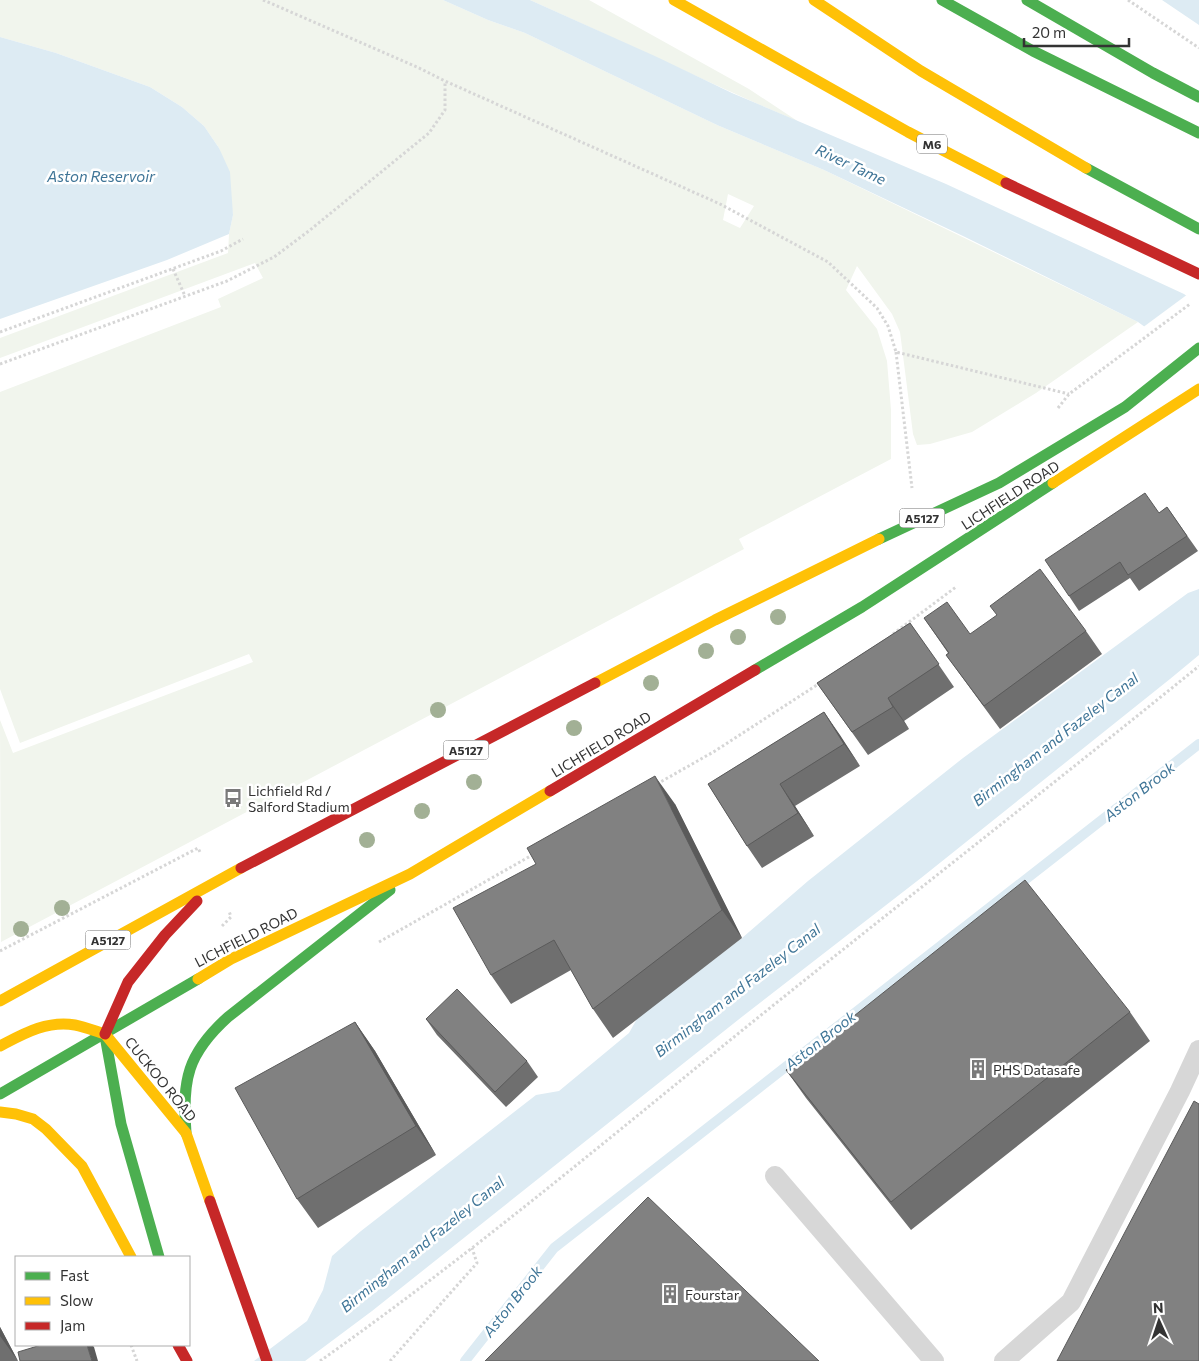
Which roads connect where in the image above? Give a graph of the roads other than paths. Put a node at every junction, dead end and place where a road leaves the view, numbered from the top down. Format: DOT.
graph roads {
  1 [pos="674,0"];
  2 [pos="814,0"];
  3 [pos="942,0"];
  4 [pos="1027,0"];
  5 [pos="1199,96"];
  6 [pos="1199,133"];
  7 [pos="1199,228"];
  8 [pos="1199,274"];
  9 [pos="1199,348"];
  10 [pos="1199,389"];
  11 [pos="410,874"];
  12 [pos="217,881"];
  13 [pos="0,1000"];
  14 [pos="105,1034"];
  15 [pos="0,1046"];
  16 [pos="1199,1050"];
  17 [pos="0,1094"];
  18 [pos="0,1112"];
  19 [pos="186,1133"];
  20 [pos="775,1176"];
  21 [pos="130,1256"];
  22 [pos="158,1256"];
  23 [pos="179,1346"];
  24 [pos="183,1346"];
  25 [pos="187,1361"];
  26 [pos="267,1361"];
  27 [pos="934,1361"];
  28 [pos="1004,1361"];
  1 -- 8 [label="main road, M6"];
  2 -- 7 [label="main road"];
  3 -- 6 [label="main road"];
  4 -- 5 [label="main road"];
  9 -- 12 [label="main road, LICHFIELD ROAD / A5127"];
  10 -- 11 [label="main road, LICHFIELD ROAD"];
  11 -- 14 [label="main road, LICHFIELD ROAD"];
  11 -- 19 [label="main road"];
  12 -- 13 [label="main road, LICHFIELD ROAD / A5127"];
  12 -- 14 [label="main road"];
  14 -- 15 [label="main road"];
  14 -- 17 [label="main road, LICHFIELD ROAD"];
  14 -- 19 [label="main road, CUCKOO ROAD"];
  14 -- 22 [label="main road, CUCKOO ROAD"];
  16 -- 28 [label="lane"];
  18 -- 21 [label="main road"];
  19 -- 26 [label="main road, CUCKOO ROAD"];
  20 -- 27 [label="lane"];
  23 -- 25 [label="main road"];
  24 -- 25 [label="main road"];
}
